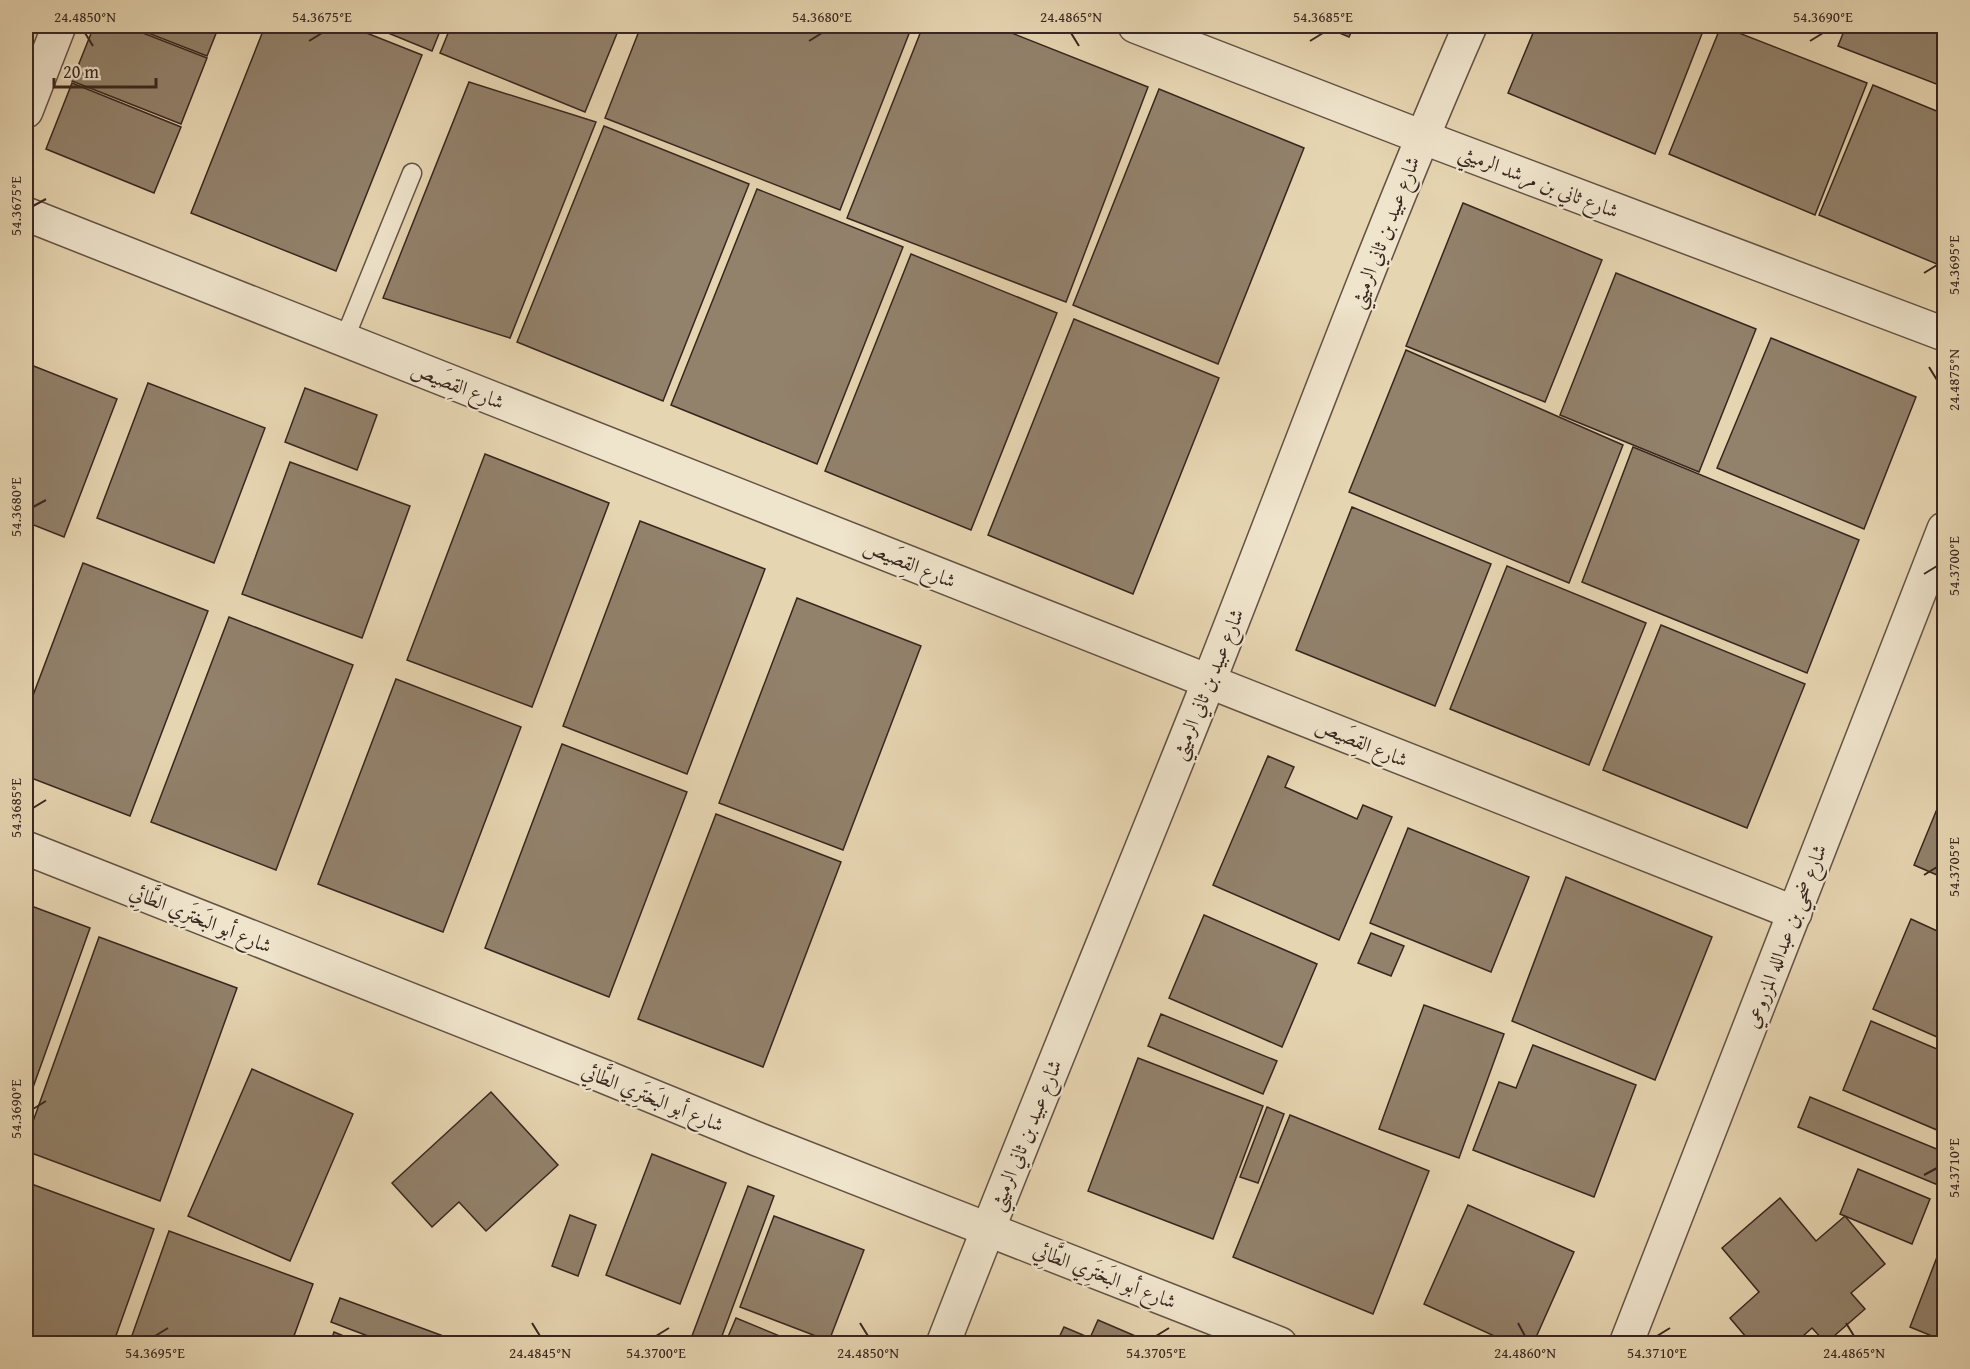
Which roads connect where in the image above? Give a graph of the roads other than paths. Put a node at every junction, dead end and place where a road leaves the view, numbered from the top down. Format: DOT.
graph roads {
  1 [pos="59,26"];
  2 [pos="1135,26"];
  3 [pos="1470,26"];
  4 [pos="26,111"];
  5 [pos="1422,137"];
  6 [pos="412,173"];
  7 [pos="26,214"];
  8 [pos="1944,334"];
  9 [pos="344,340"];
  10 [pos="1944,529"];
  11 [pos="1208,682"];
  12 [pos="26,848"];
  13 [pos="1795,913"];
  14 [pos="988,1229"];
  15 [pos="943,1344"];
  16 [pos="1280,1344"];
  17 [pos="1626,1344"];
  1 -- 4 [label="street"];
  2 -- 5 [label="street, شارع ثاني بن مرشد الرميثي"];
  3 -- 5 [label="street, شارع عبيد بن ثاني الرميثي"];
  5 -- 8 [label="street, شارع ثاني بن مرشد الرميثي"];
  5 -- 11 [label="street, شارع عبيد بن ثاني الرميثي"];
  6 -- 9 [label="lane"];
  7 -- 9 [label="street, شارع القِصَيص"];
  9 -- 11 [label="street, شارع القِصَيص"];
  10 -- 13 [label="street, شارع ضحي بن عبدالله المزروعي"];
  11 -- 13 [label="street, شارع القِصَيص"];
  11 -- 14 [label="street, شارع عبيد بن ثاني الرميثي"];
  12 -- 14 [label="street, شارع أبو البَختَرِي الطَّائِي"];
  13 -- 17 [label="street, شارع ضحي بن عبدالله المزروعي"];
  14 -- 15 [label="street, شارع عبيد بن ثاني الرميثي"];
  14 -- 16 [label="street, شارع أبو البَختَرِي الطَّائِي"];
}
